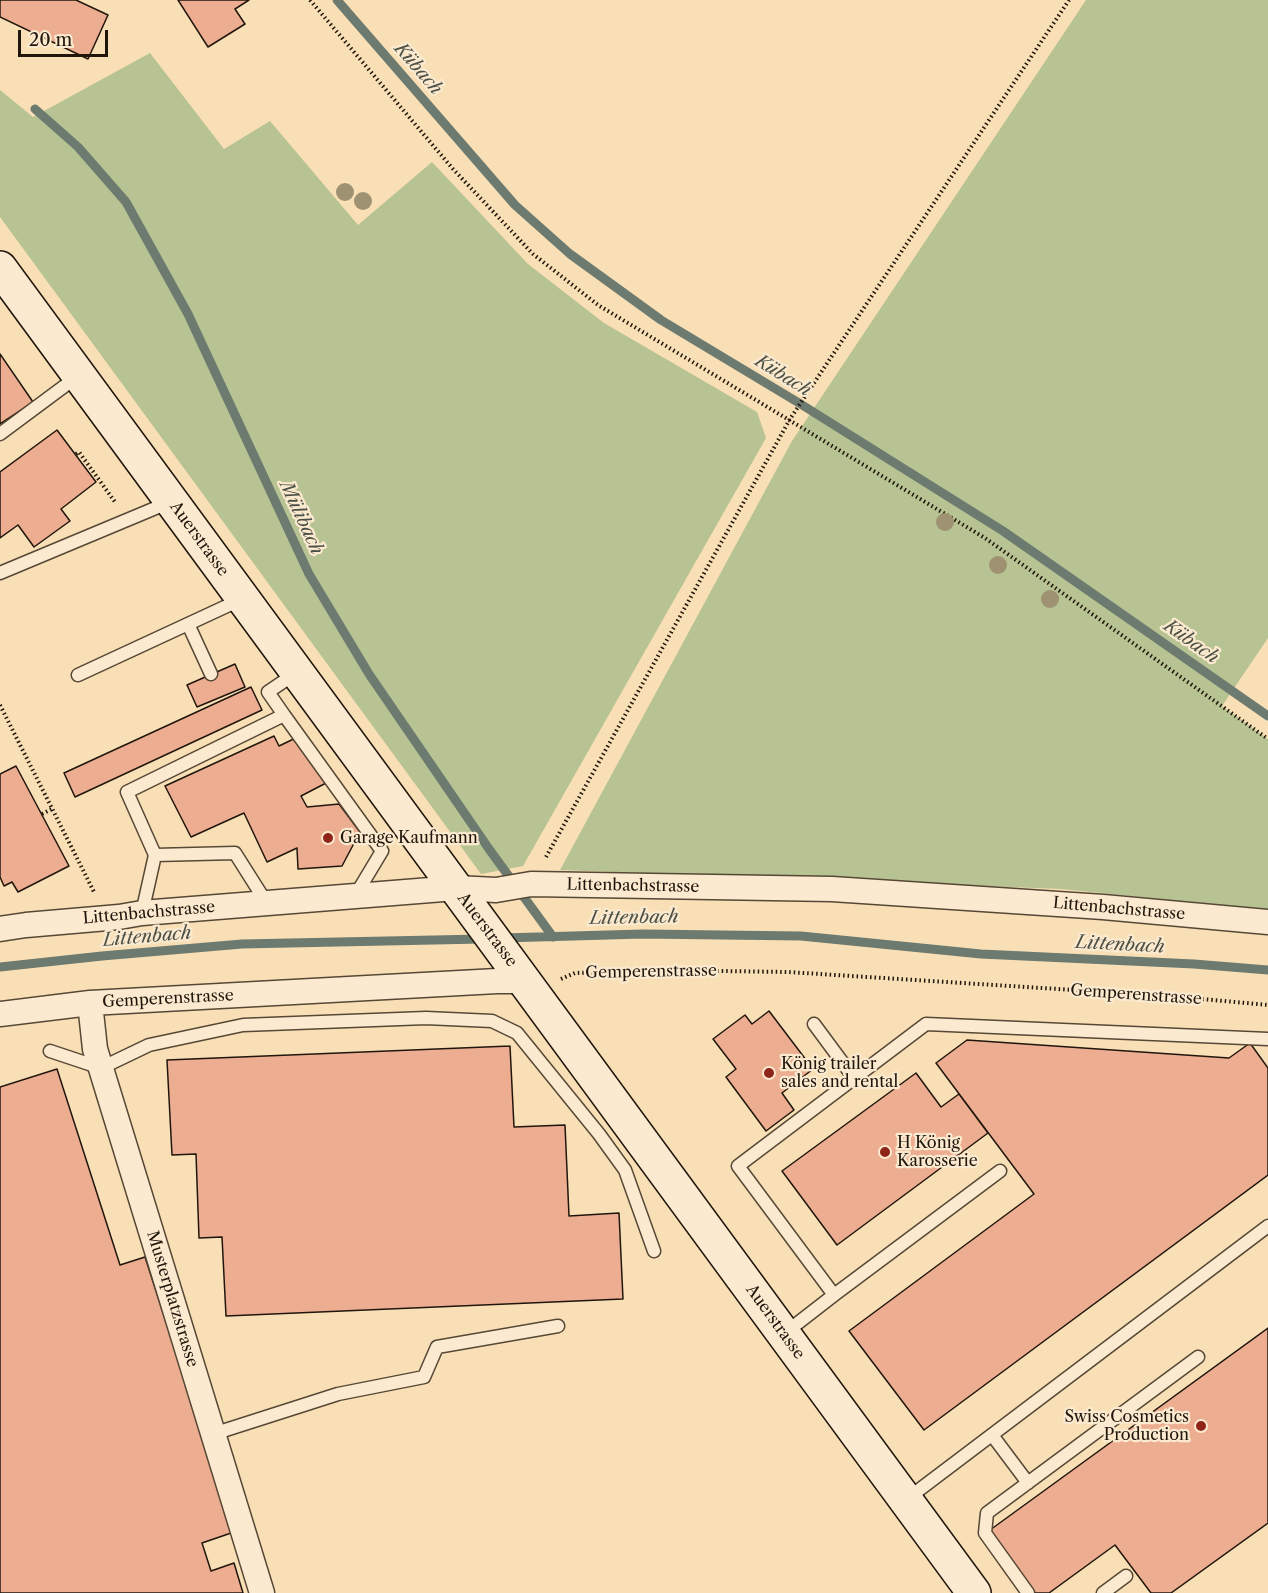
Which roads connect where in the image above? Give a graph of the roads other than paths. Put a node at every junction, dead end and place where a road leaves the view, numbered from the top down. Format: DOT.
graph roads {
  1 [pos="0,267"];
  2 [pos="79,375"];
  3 [pos="0,434"];
  4 [pos="171,501"];
  5 [pos="0,573"];
  6 [pos="243,598"];
  7 [pos="188,624"];
  8 [pos="297,672"];
  9 [pos="211,674"];
  10 [pos="78,675"];
  11 [pos="284,715"];
  12 [pos="155,855"];
  13 [pos="456,888"];
  14 [pos="354,897"];
  15 [pos="266,902"];
  16 [pos="142,913"];
  17 [pos="1268,922"];
  18 [pos="0,929"];
  19 [pos="517,970"];
  20 [pos="90,1004"];
  21 [pos="0,1014"];
  22 [pos="814,1024"];
  23 [pos="1268,1039"];
  24 [pos="50,1051"];
  25 [pos="101,1068"];
  26 [pos="854,1078"];
  27 [pos="620,1137"];
  28 [pos="1000,1171"];
  29 [pos="1268,1226"];
  30 [pos="654,1251"];
  31 [pos="834,1295"];
  32 [pos="558,1326"];
  33 [pos="783,1334"];
  34 [pos="1198,1357"];
  35 [pos="213,1434"];
  36 [pos="992,1435"];
  37 [pos="1028,1483"];
  38 [pos="906,1500"];
  39 [pos="1126,1576"];
  40 [pos="262,1593"];
  41 [pos="975,1593"];
  42 [pos="1028,1593"];
  43 [pos="1103,1593"];
  1 -- 2 [label="main road, Auerstrasse"];
  2 -- 3 [label="lane"];
  2 -- 4 [label="main road, Auerstrasse"];
  4 -- 5 [label="lane"];
  4 -- 6 [label="main road, Auerstrasse"];
  6 -- 7 [label="lane"];
  6 -- 8 [label="main road, Auerstrasse"];
  7 -- 9 [label="lane"];
  7 -- 10 [label="lane"];
  8 -- 11 [label="lane"];
  8 -- 13 [label="main road, Auerstrasse"];
  11 -- 12 [label="lane"];
  11 -- 14 [label="lane"];
  12 -- 15 [label="lane"];
  12 -- 16 [label="lane"];
  13 -- 14 [label="street, Littenbachstrasse"];
  13 -- 17 [label="street, Littenbachstrasse"];
  13 -- 19 [label="main road, Auerstrasse"];
  14 -- 15 [label="street, Littenbachstrasse"];
  15 -- 16 [label="street, Littenbachstrasse"];
  16 -- 18 [label="street, Littenbachstrasse"];
  19 -- 20 [label="street, Gemperenstrasse"];
  19 -- 27 [label="main road, Auerstrasse"];
  20 -- 21 [label="street, Gemperenstrasse"];
  20 -- 25 [label="street, Musterplatzstrasse"];
  22 -- 26 [label="lane"];
  23 -- 26 [label="lane"];
  24 -- 25 [label="lane"];
  25 -- 27 [label="lane"];
  25 -- 35 [label="street, Musterplatzstrasse"];
  26 -- 31 [label="lane"];
  27 -- 30 [label="lane"];
  27 -- 33 [label="main road, Auerstrasse"];
  28 -- 31 [label="lane"];
  29 -- 36 [label="lane"];
  31 -- 33 [label="lane"];
  32 -- 35 [label="lane"];
  33 -- 38 [label="main road, Auerstrasse"];
  34 -- 37 [label="lane"];
  35 -- 40 [label="street, Musterplatzstrasse"];
  36 -- 37 [label="lane"];
  36 -- 38 [label="lane"];
  37 -- 42 [label="lane"];
  38 -- 41 [label="main road, Auerstrasse"];
  39 -- 43 [label="lane"];
}
